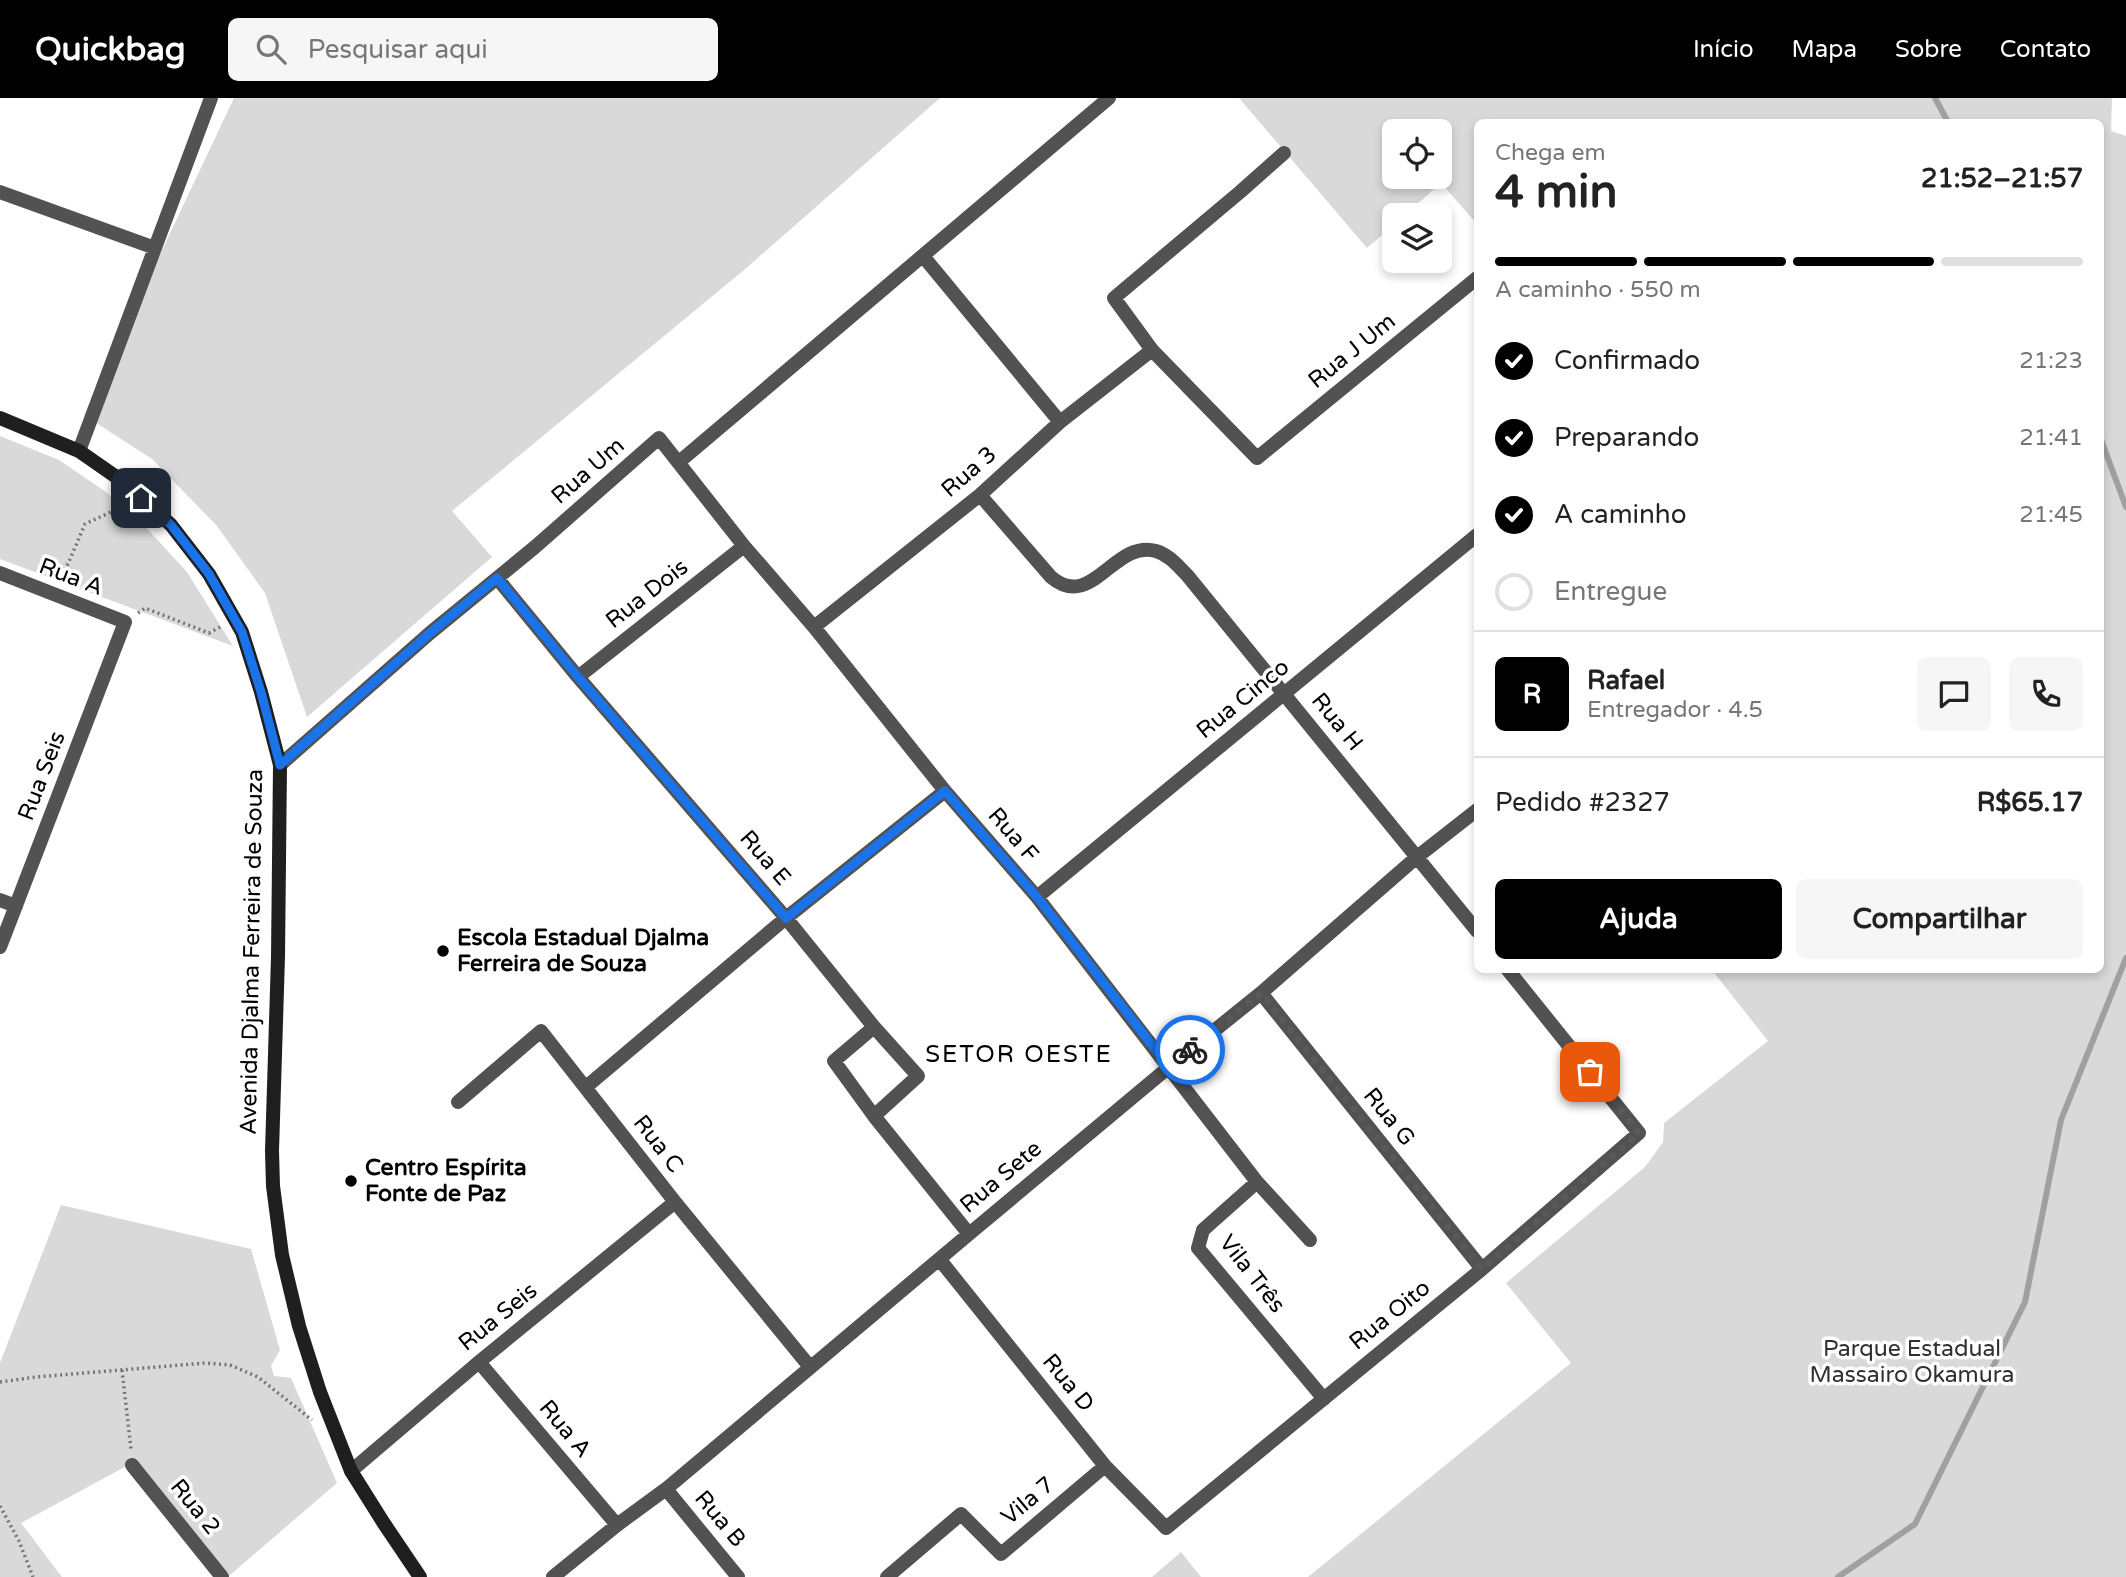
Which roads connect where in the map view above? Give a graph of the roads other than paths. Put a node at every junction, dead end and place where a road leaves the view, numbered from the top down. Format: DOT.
graph roads {
  1 [pos="1109,98"];
  2 [pos="208,99"];
  3 [pos="1284,153"];
  4 [pos="0,192"];
  5 [pos="155,248"];
  6 [pos="923,256"];
  7 [pos="1474,280"];
  8 [pos="1152,350"];
  9 [pos="0,418"];
  10 [pos="1060,422"];
  11 [pos="79,451"];
  12 [pos="679,462"];
  13 [pos="980,495"];
  14 [pos="1474,537"];
  15 [pos="744,546"];
  16 [pos="0,573"];
  17 [pos="497,578"];
  18 [pos="125,622"];
  19 [pos="814,627"];
  20 [pos="578,677"];
  21 [pos="1285,694"];
  22 [pos="280,765"];
  23 [pos="945,791"];
  24 [pos="1474,812"];
  25 [pos="1417,857"];
  26 [pos="1037,897"];
  27 [pos="0,900"];
  28 [pos="16,906"];
  29 [pos="786,918"];
  30 [pos="1474,927"];
  31 [pos="0,947"];
  32 [pos="1510,973"];
  33 [pos="1261,993"];
  34 [pos="874,1027"];
  35 [pos="1169,1067"];
  36 [pos="586,1087"];
  37 [pos="458,1102"];
  38 [pos="874,1116"];
  39 [pos="1257,1182"];
  40 [pos="675,1202"];
  41 [pos="969,1234"];
  42 [pos="1310,1240"];
  43 [pos="940,1260"];
  44 [pos="1482,1269"];
  45 [pos="479,1362"];
  46 [pos="810,1367"];
  47 [pos="1324,1399"];
  48 [pos="132,1465"];
  49 [pos="1105,1466"];
  50 [pos="351,1471"];
  51 [pos="666,1489"];
  52 [pos="617,1525"];
  53 [pos="1166,1528"];
  54 [pos="222,1577"];
  55 [pos="420,1577"];
  56 [pos="553,1577"];
  57 [pos="738,1577"];
  58 [pos="887,1577"];
  1 -- 6 [label="street"];
  2 -- 5 [label="street"];
  3 -- 8 [label="street"];
  4 -- 5 [label="street"];
  5 -- 11 [label="street"];
  6 -- 10 [label="street"];
  6 -- 12 [label="street"];
  7 -- 8 [label="street, Rua J Um"];
  8 -- 10 [label="street, Rua 3"];
  9 -- 11 [label="main road, Avenida Djalma Ferreira de Souza"];
  10 -- 13 [label="street, Rua 3"];
  11 -- 22 [label="main road, Avenida Djalma Ferreira de Souza"];
  12 -- 15 [label="street, Rua F"];
  12 -- 17 [label="street, Rua Um"];
  13 -- 19 [label="street, Rua 3"];
  13 -- 21 [label="street, Rua H"];
  14 -- 21 [label="street, Rua Cinco"];
  15 -- 19 [label="street, Rua F"];
  15 -- 20 [label="street, Rua Dois"];
  16 -- 18 [label="street, Rua A"];
  17 -- 20 [label="street, Rua E"];
  17 -- 22 [label="street, Rua Um"];
  18 -- 28 [label="street, Rua Seis"];
  19 -- 23 [label="street, Rua F"];
  20 -- 29 [label="street, Rua E"];
  21 -- 25 [label="street, Rua H"];
  21 -- 26 [label="street, Rua Cinco"];
  22 -- 50 [label="main road, Avenida Djalma Ferreira de Souza"];
  23 -- 26 [label="street, Rua F"];
  23 -- 29 [label="street"];
  24 -- 25 [label="street, Rua Sete"];
  25 -- 30 [label="street, Rua H"];
  25 -- 33 [label="street, Rua Sete"];
  26 -- 35 [label="street, Rua F"];
  27 -- 28 [label="street"];
  28 -- 31 [label="street, Rua Seis"];
  29 -- 34 [label="street, Rua E"];
  29 -- 36 [label="street"];
  32 -- 44 [label="street, Rua Oito"];
  33 -- 35 [label="street, Rua Sete"];
  33 -- 44 [label="street, Rua G"];
  34 -- 38 [label="street"];
  34 -- 38 [label="street, Rua E"];
  35 -- 39 [label="street, Rua F"];
  35 -- 41 [label="street, Rua Sete"];
  36 -- 37 [label="street, Rua C"];
  36 -- 40 [label="street, Rua C"];
  38 -- 41 [label="street"];
  39 -- 42 [label="street, Rua F"];
  39 -- 47 [label="street, Vila Três"];
  40 -- 45 [label="street, Rua Seis"];
  40 -- 46 [label="street, Rua C"];
  41 -- 43 [label="street, Rua Sete"];
  43 -- 46 [label="street, Rua Sete"];
  43 -- 49 [label="street, Rua D"];
  44 -- 47 [label="street, Rua Oito"];
  45 -- 50 [label="street, Rua Seis"];
  45 -- 52 [label="street, Rua A"];
  46 -- 51 [label="street, Rua Sete"];
  47 -- 53 [label="street, Rua Oito"];
  48 -- 54 [label="street, Rua 2"];
  49 -- 53 [label="street, Rua D"];
  49 -- 58 [label="street, Vila 7"];
  50 -- 55 [label="main road, Avenida Djalma Ferreira de Souza"];
  51 -- 52 [label="street, Rua Sete"];
  51 -- 57 [label="street, Rua B"];
  52 -- 56 [label="street, Rua Sete"];
}
